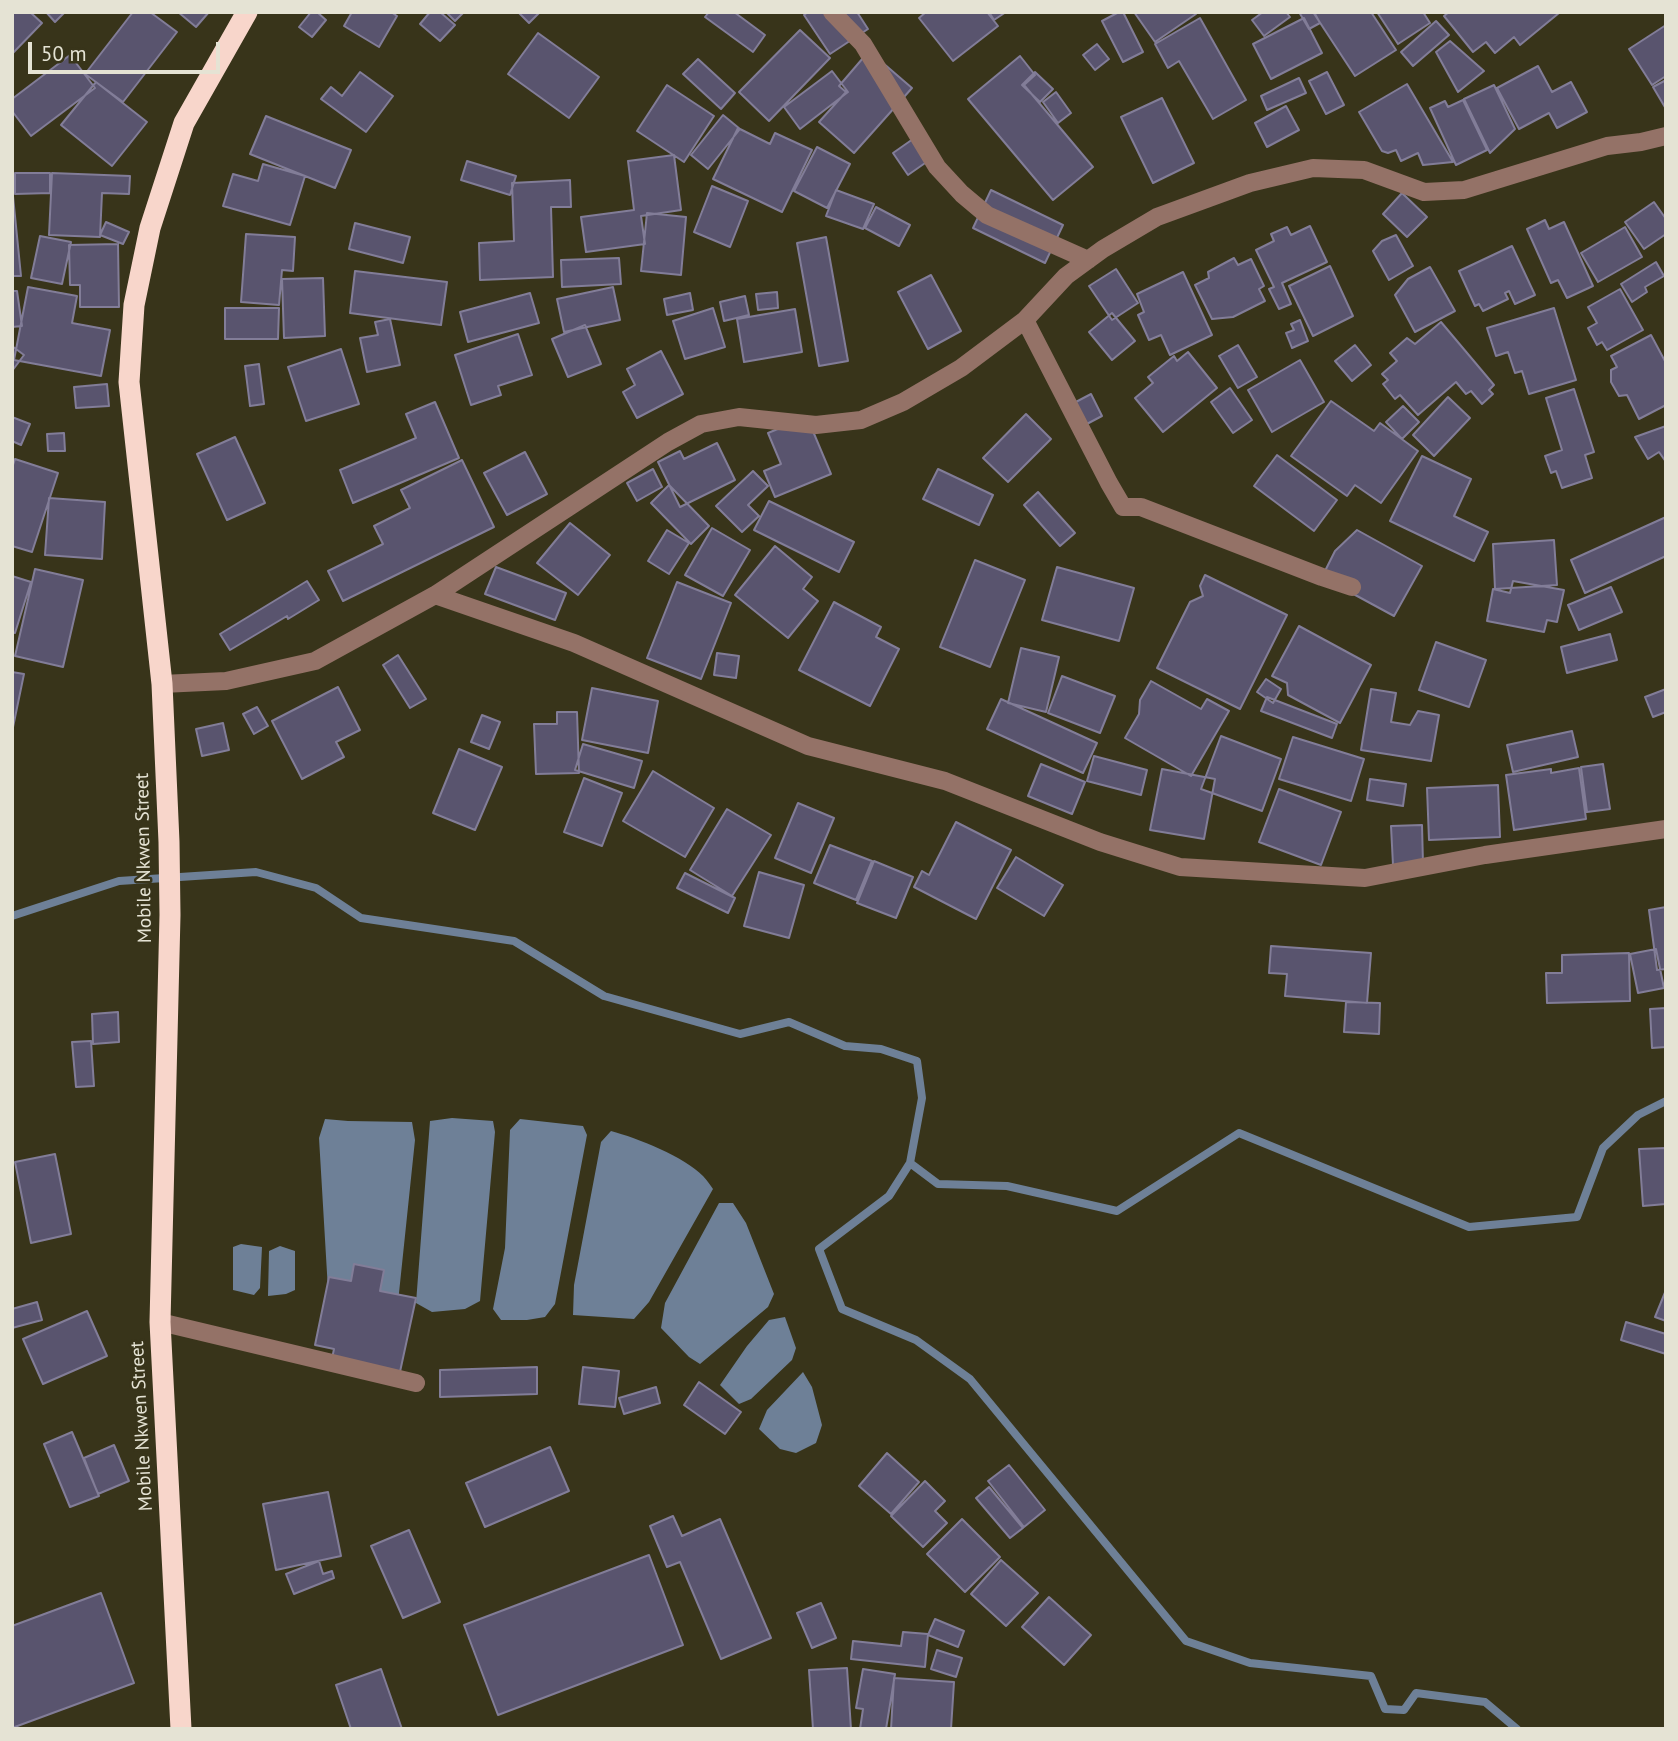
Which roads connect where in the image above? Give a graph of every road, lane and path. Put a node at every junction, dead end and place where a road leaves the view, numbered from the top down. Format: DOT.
graph roads {
  1 [pos="247,12"];
  2 [pos="832,12"];
  3 [pos="1666,136"];
  4 [pos="1088,260"];
  5 [pos="1025,320"];
  6 [pos="1352,587"];
  7 [pos="435,595"];
  8 [pos="162,684"];
  9 [pos="1666,828"];
  10 [pos="160,1322"];
  11 [pos="416,1383"];
  12 [pos="181,1729"];
  1 -- 8 [label="highway, Mobile Nkwen Street"];
  2 -- 4 [label="street"];
  3 -- 4 [label="street"];
  4 -- 5 [label="street"];
  5 -- 6 [label="street"];
  5 -- 7 [label="street"];
  7 -- 8 [label="street"];
  7 -- 9 [label="street"];
  8 -- 10 [label="highway, Mobile Nkwen Street"];
  10 -- 11 [label="street"];
  10 -- 12 [label="highway, Mobile Nkwen Street"];
}
